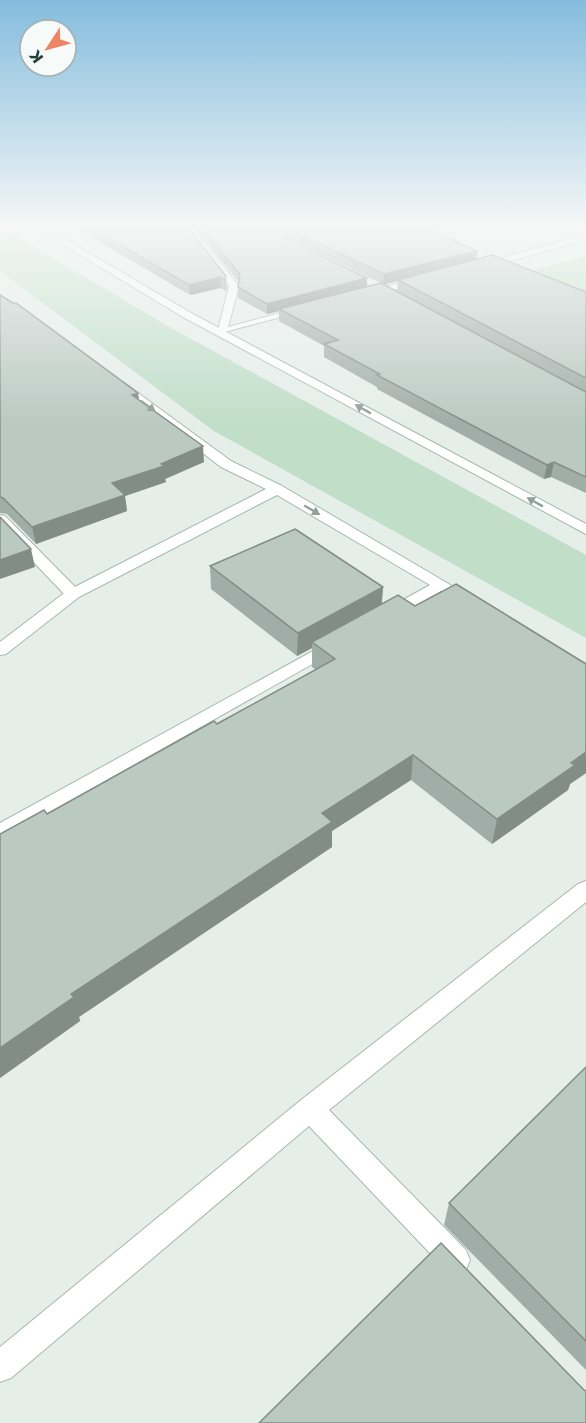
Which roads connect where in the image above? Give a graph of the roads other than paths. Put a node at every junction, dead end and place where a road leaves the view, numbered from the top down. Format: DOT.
graph roads {
  1 [pos="148,291"];
  2 [pos="233,291"];
  3 [pos="372,291"];
  4 [pos="386,291"];
  5 [pos="352,297"];
  6 [pos="398,298"];
  7 [pos="309,308"];
  8 [pos="222,332"];
  9 [pos="104,373"];
  10 [pos="276,489"];
  11 [pos="0,519"];
  12 [pos="586,530"];
  13 [pos="441,585"];
  14 [pos="73,594"];
  15 [pos="483,609"];
  16 [pos="369,625"];
  17 [pos="349,636"];
  18 [pos="0,650"];
  19 [pos="0,832"];
  20 [pos="586,890"];
  21 [pos="310,1109"];
  22 [pos="472,1277"];
  23 [pos="0,1366"];
  1 -- 8 [label="street"];
  2 -- 8 [label="street"];
  3 -- 5 [label="street"];
  4 -- 6 [label="street"];
  7 -- 8 [label="street"];
  12 -- 8 [label="street, one-way"];
  9 -- 10 [label="street, one-way"];
  10 -- 13 [label="street, one-way"];
  10 -- 14 [label="street"];
  11 -- 14 [label="street"];
  13 -- 15 [label="street"];
  13 -- 16 [label="street"];
  14 -- 18 [label="street"];
  17 -- 19 [label="street"];
  20 -- 21 [label="street"];
  21 -- 22 [label="street"];
  21 -- 23 [label="street"];
}
